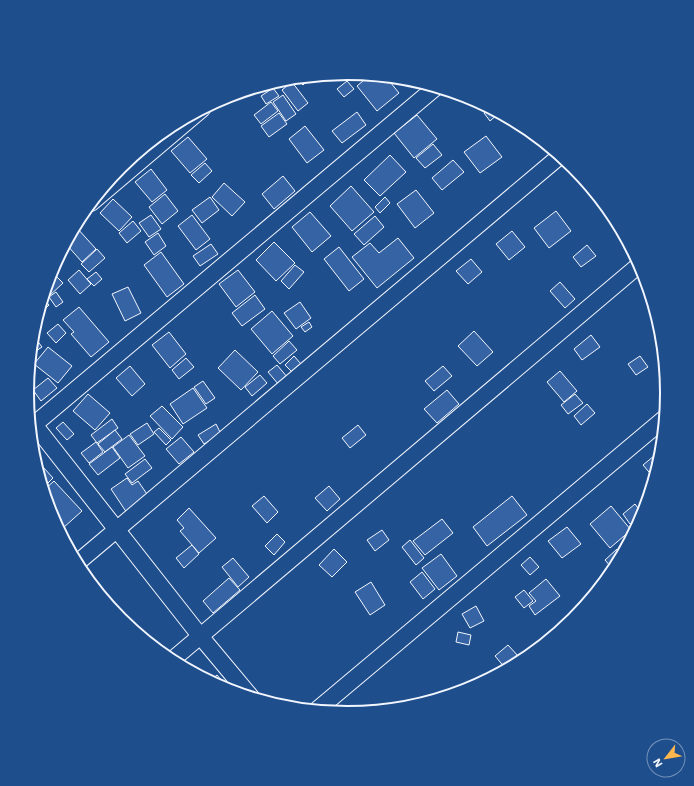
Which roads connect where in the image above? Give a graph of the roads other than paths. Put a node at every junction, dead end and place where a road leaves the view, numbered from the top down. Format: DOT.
graph roads {
  1 [pos="430,92"];
  2 [pos="175,132"];
  3 [pos="555,160"];
  4 [pos="120,178"];
  5 [pos="634,268"];
  6 [pos="36,421"];
  7 [pos="658,423"];
  8 [pos="37,430"];
  9 [pos="117,530"];
  10 [pos="82,559"];
  11 [pos="201,637"];
  12 [pos="177,656"];
  13 [pos="244,688"];
  14 [pos="323,705"];
  1 -- 6 [label="street"];
  2 -- 4 [label="street"];
  3 -- 9 [label="street"];
  5 -- 11 [label="street"];
  7 -- 14 [label="street"];
  8 -- 9 [label="street"];
  9 -- 10 [label="street"];
  9 -- 11 [label="street"];
  11 -- 12 [label="street"];
  11 -- 13 [label="street"];
}
